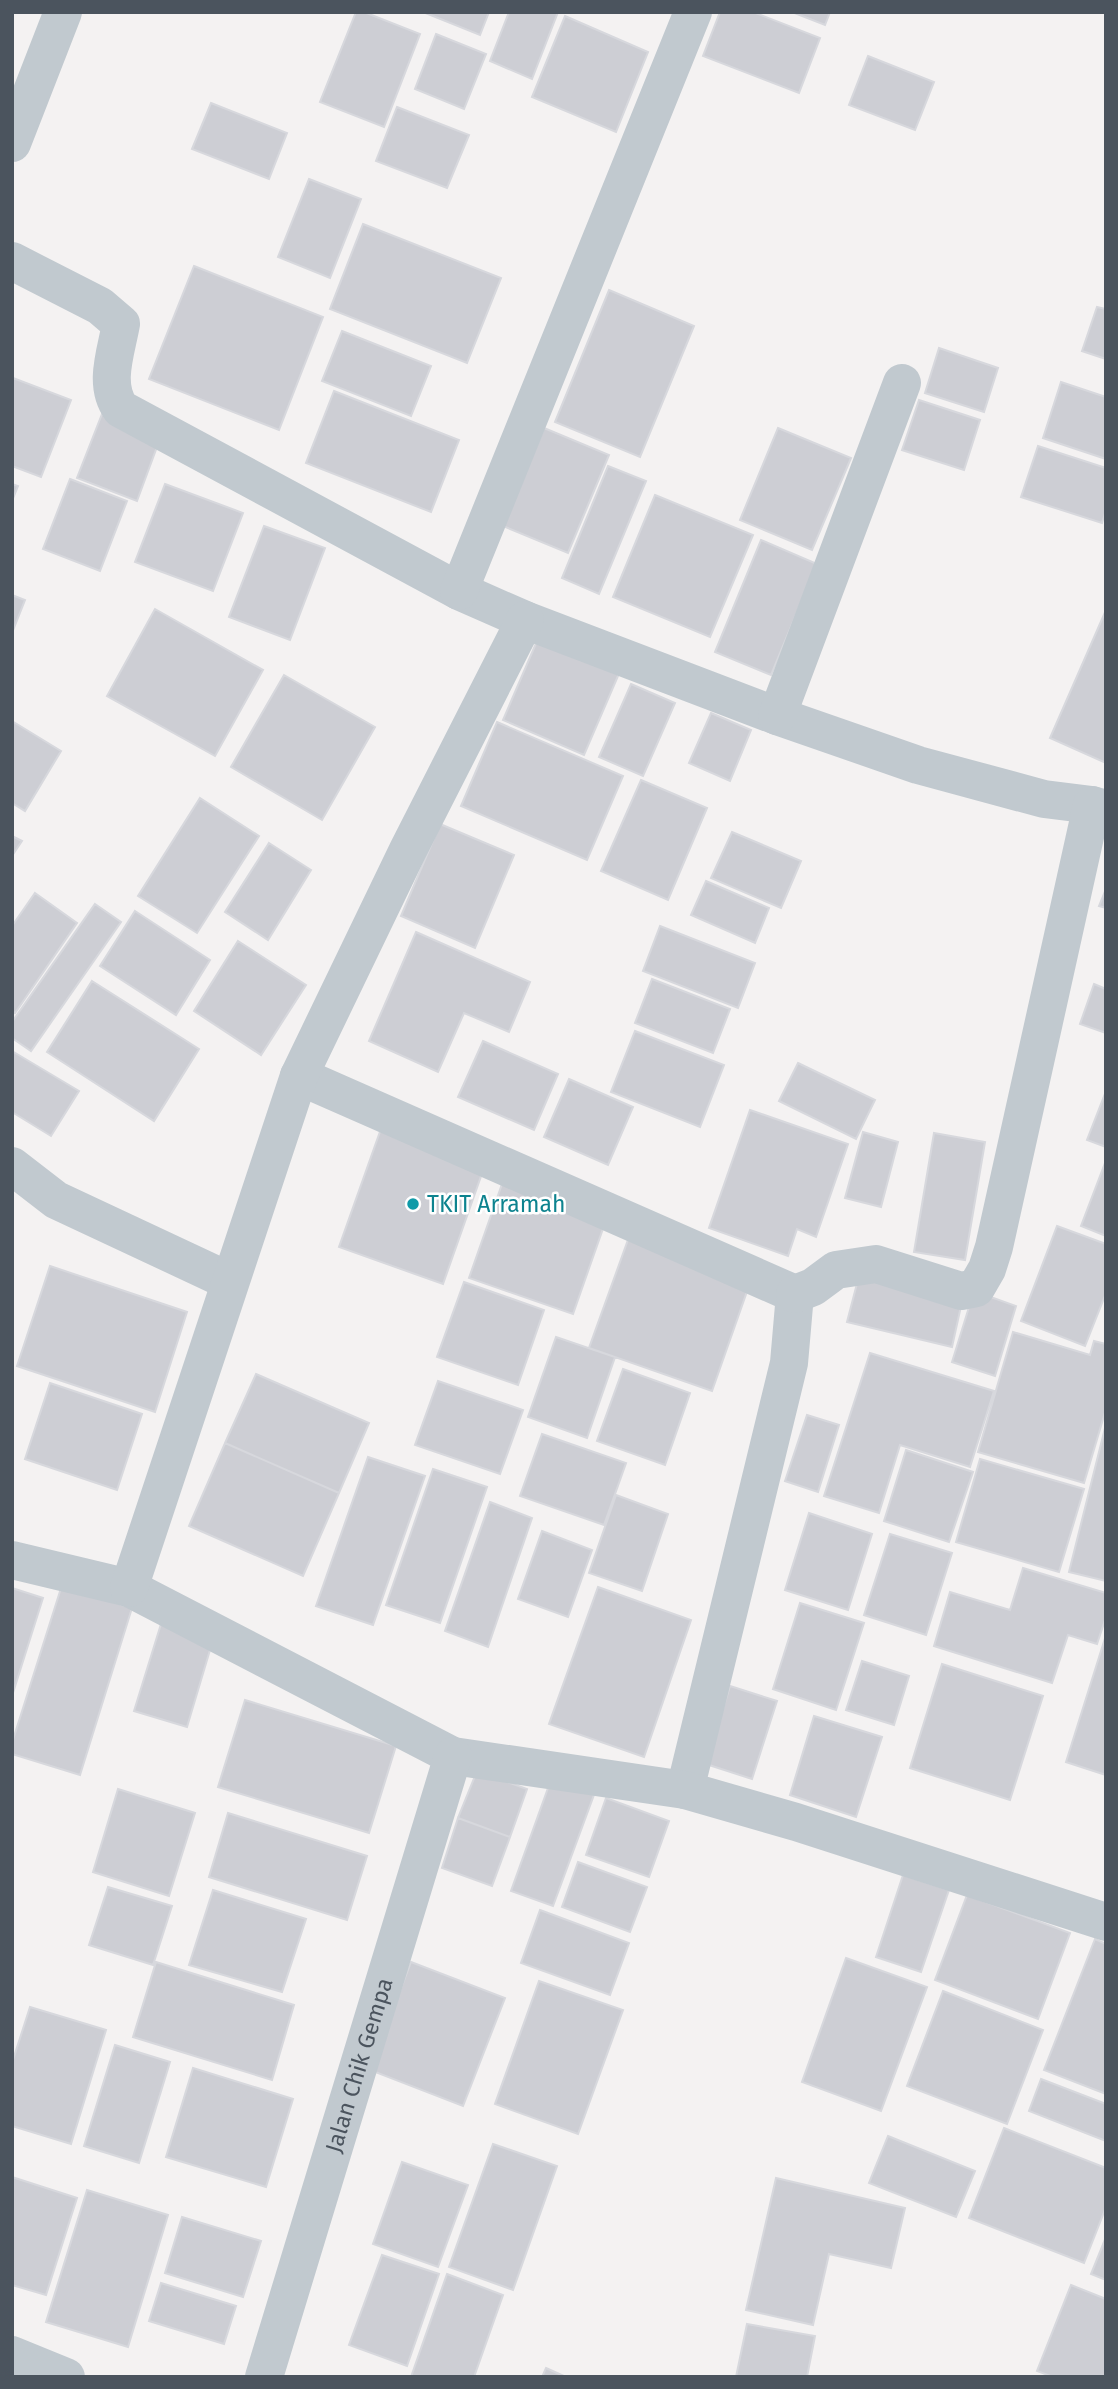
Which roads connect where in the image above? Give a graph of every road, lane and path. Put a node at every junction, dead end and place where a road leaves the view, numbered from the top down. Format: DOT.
graph roads {
  1 [pos="63,12"];
  2 [pos="693,12"];
  3 [pos="12,143"];
  4 [pos="12,261"];
  5 [pos="902,383"];
  6 [pos="459,592"];
  7 [pos="525,620"];
  8 [pos="778,716"];
  9 [pos="1099,807"];
  10 [pos="299,1076"];
  11 [pos="12,1166"];
  12 [pos="229,1281"];
  13 [pos="795,1294"];
  14 [pos="12,1560"];
  15 [pos="129,1588"];
  16 [pos="453,1756"];
  17 [pos="685,1790"];
  18 [pos="1106,1922"];
  19 [pos="12,2355"];
  20 [pos="66,2377"];
  21 [pos="264,2377"];
  1 -- 3 [label="street"];
  2 -- 6 [label="street"];
  4 -- 6 [label="street"];
  5 -- 8 [label="street"];
  6 -- 7 [label="street"];
  7 -- 8 [label="street"];
  7 -- 10 [label="street"];
  8 -- 9 [label="street"];
  9 -- 13 [label="street"];
  10 -- 12 [label="street"];
  10 -- 13 [label="street"];
  11 -- 12 [label="street"];
  12 -- 15 [label="street"];
  13 -- 17 [label="street"];
  14 -- 15 [label="street"];
  15 -- 16 [label="street"];
  16 -- 17 [label="street"];
  16 -- 21 [label="street, Jalan Chik Gempa"];
  17 -- 18 [label="street"];
  19 -- 20 [label="street"];
}
